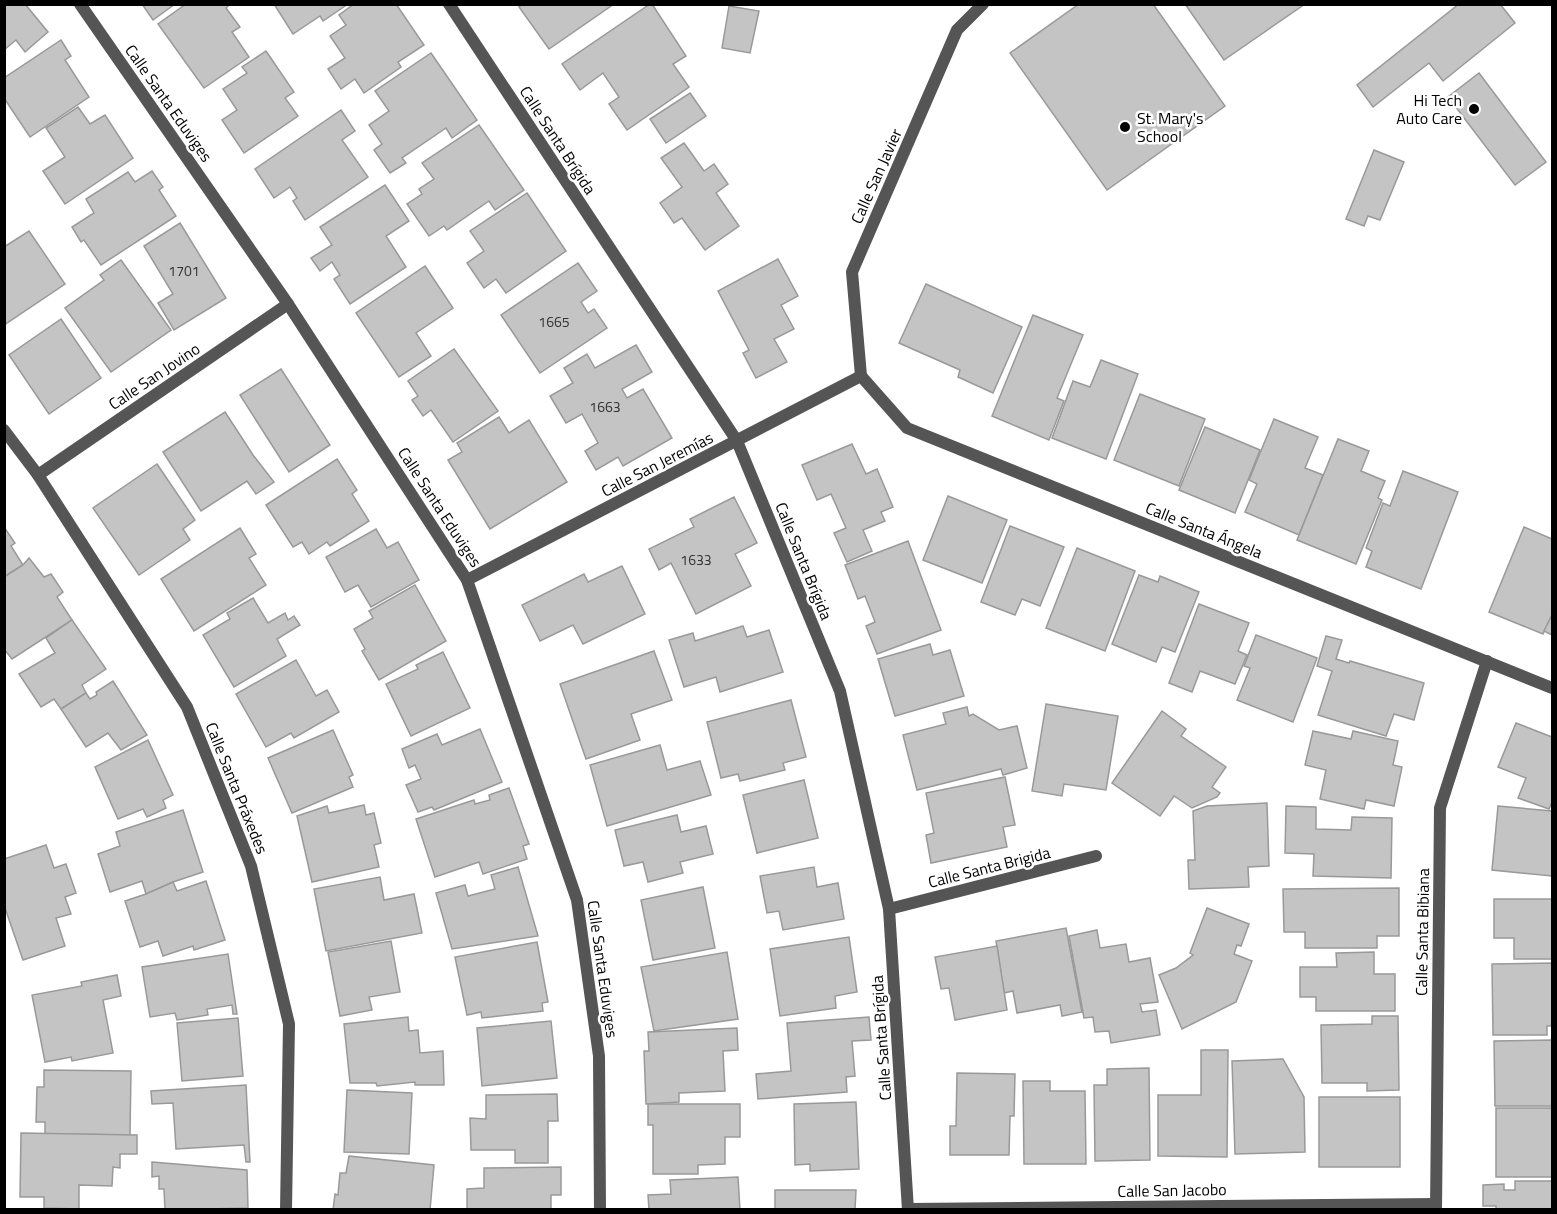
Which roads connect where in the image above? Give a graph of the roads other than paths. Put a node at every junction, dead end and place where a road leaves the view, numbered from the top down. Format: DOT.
graph roads {
  1 [pos="80,4"];
  2 [pos="449,4"];
  3 [pos="982,4"];
  4 [pos="288,304"];
  5 [pos="861,376"];
  6 [pos="4,430"];
  7 [pos="737,441"];
  8 [pos="38,475"];
  9 [pos="467,580"];
  10 [pos="1487,661"];
  11 [pos="1552,688"];
  12 [pos="1096,856"];
  13 [pos="889,909"];
  14 [pos="1436,1207"];
  15 [pos="286,1209"];
  16 [pos="600,1209"];
  17 [pos="908,1209"];
  1 -- 4 [label="street, Calle Santa Eduviges"];
  2 -- 7 [label="street, Calle Santa Brígida"];
  3 -- 5 [label="street, Calle San Javier"];
  4 -- 8 [label="street, Calle San Jovino"];
  4 -- 9 [label="street, Calle Santa Eduviges"];
  5 -- 7 [label="street, Calle San Jeremías"];
  5 -- 10 [label="street, Calle Santa Ángela"];
  6 -- 8 [label="street, Calle Santa Práxedes"];
  7 -- 9 [label="street, Calle San Jeremías"];
  7 -- 13 [label="street, Calle Santa Brígida"];
  8 -- 15 [label="street, Calle Santa Práxedes"];
  9 -- 16 [label="street, Calle Santa Eduviges"];
  10 -- 11 [label="street, Calle Santa Ángela"];
  10 -- 14 [label="street, Calle Santa Bibiana"];
  12 -- 13 [label="street, Calle Santa Brigida"];
  13 -- 17 [label="street, Calle Santa Brígida"];
  14 -- 17 [label="street, Calle San Jacobo"];
}
